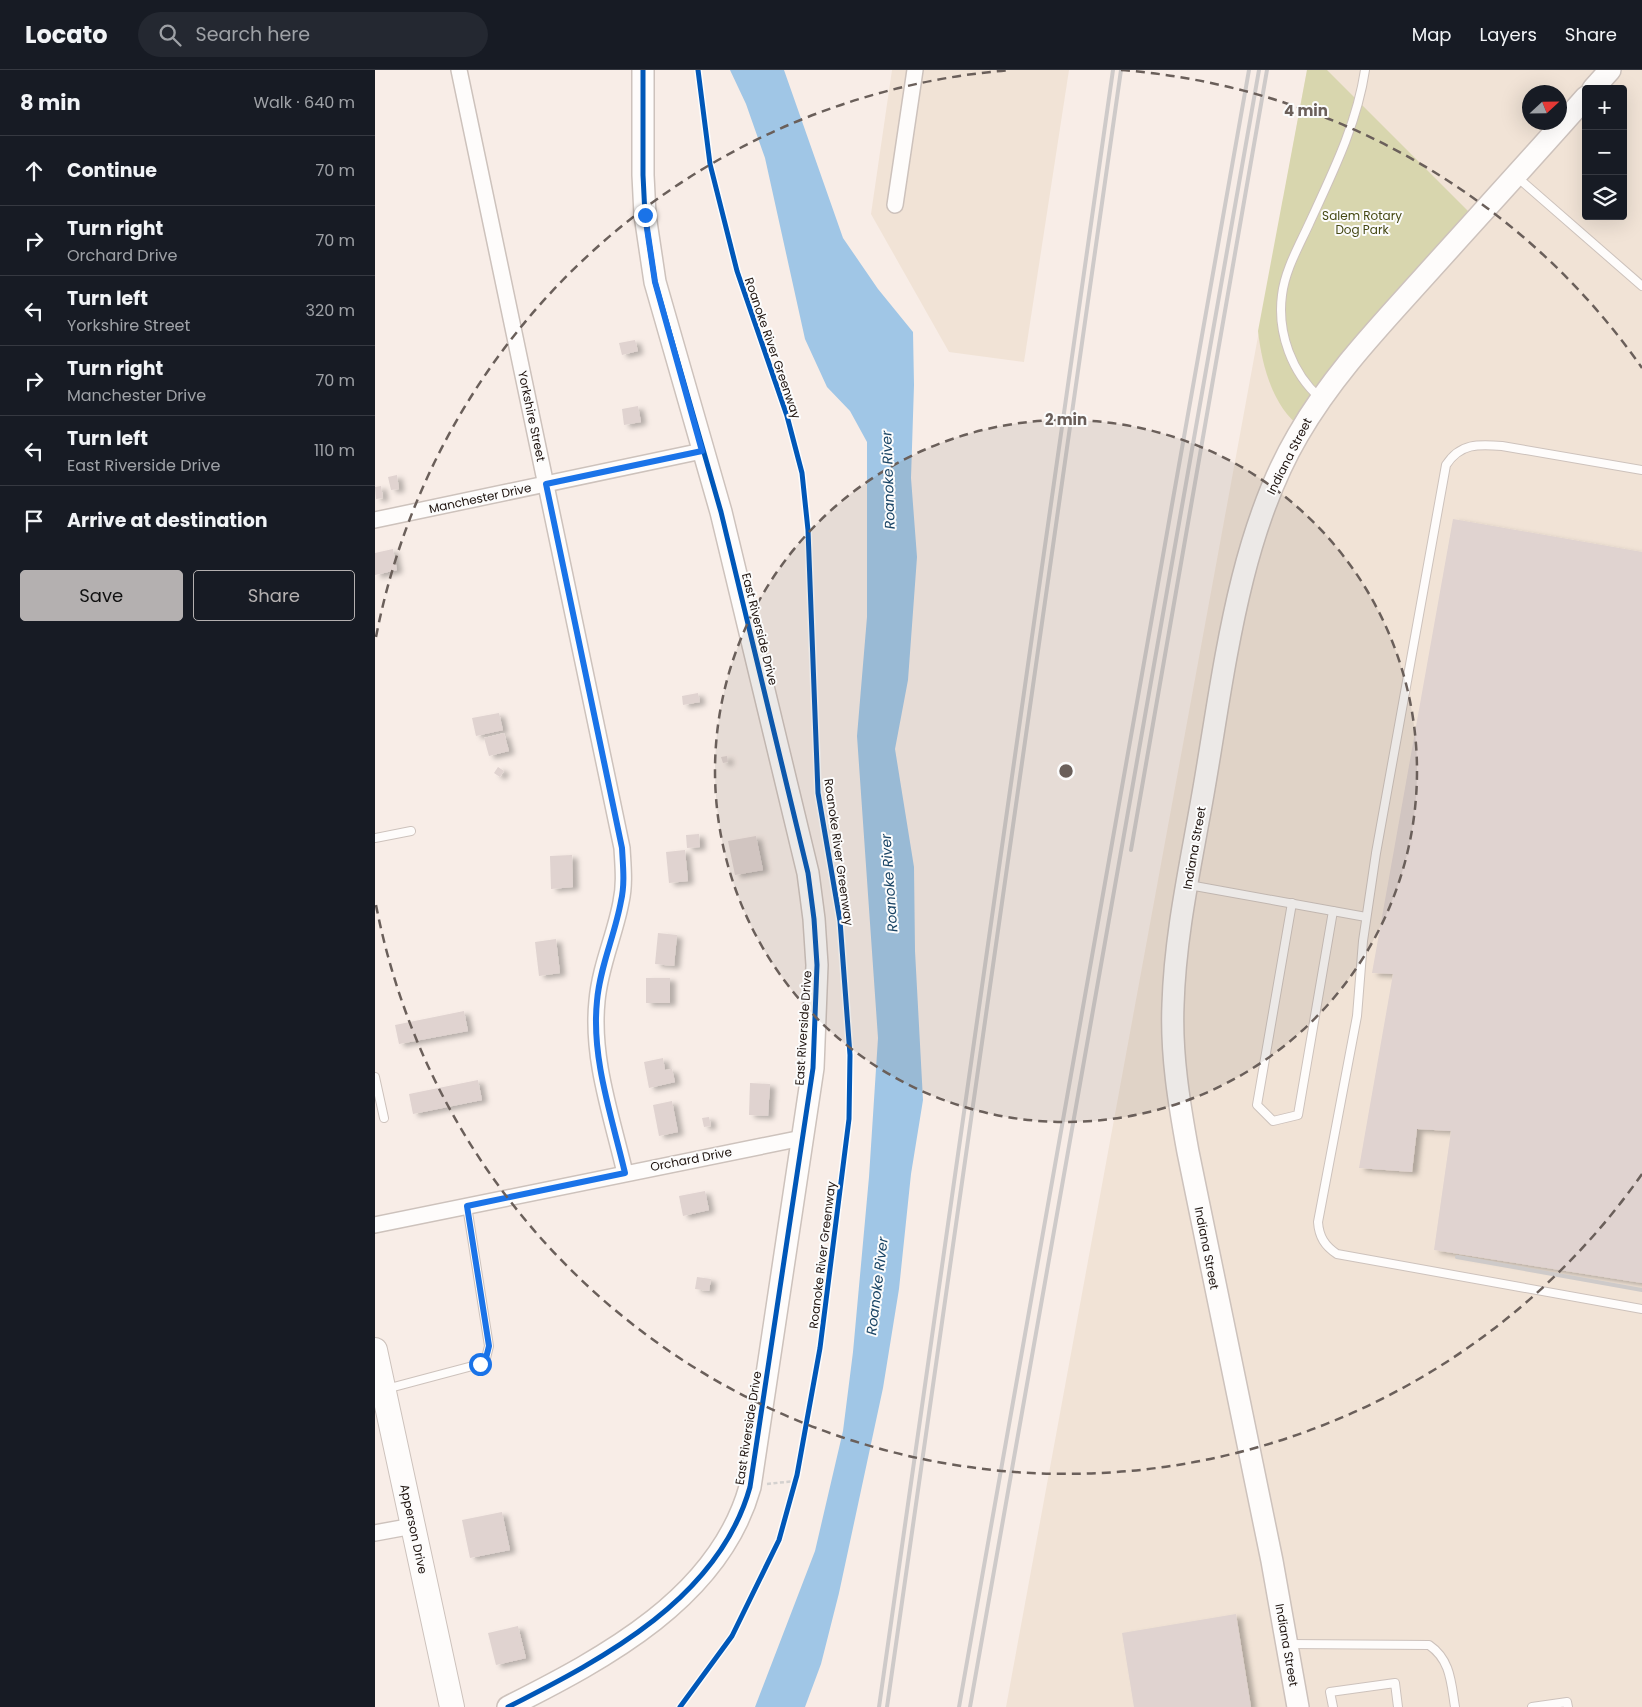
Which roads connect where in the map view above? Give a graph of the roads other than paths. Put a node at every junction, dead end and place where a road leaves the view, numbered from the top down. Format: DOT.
graph roads {
  1 [pos="459,70"];
  2 [pos="643,70"];
  3 [pos="915,70"];
  4 [pos="1365,70"];
  5 [pos="1610,70"];
  6 [pos="1597,85"];
  7 [pos="1582,101"];
  8 [pos="1516,175"];
  9 [pos="895,204"];
  10 [pos="1642,286"];
  11 [pos="1320,399"];
  12 [pos="702,451"];
  13 [pos="1642,470"];
  14 [pos="546,484"];
  15 [pos="375,520"];
  16 [pos="411,831"];
  17 [pos="375,838"];
  18 [pos="1188,885"];
  19 [pos="1292,903"];
  20 [pos="1333,911"];
  21 [pos="1367,917"];
  22 [pos="375,1077"];
  23 [pos="384,1118"];
  24 [pos="803,1138"];
  25 [pos="625,1173"];
  26 [pos="467,1206"];
  27 [pos="375,1225"];
  28 [pos="1642,1309"];
  29 [pos="375,1350"];
  30 [pos="384,1390"];
  31 [pos="413,1526"];
  32 [pos="375,1533"];
  33 [pos="1287,1644"];
  34 [pos="452,1707"];
  35 [pos="508,1707"];
  36 [pos="1298,1707"];
  37 [pos="1333,1707"];
  38 [pos="1397,1707"];
  39 [pos="1455,1707"];
  40 [pos="1532,1707"];
  41 [pos="1568,1707"];
  1 -- 14 [label="street, Yorkshire Street"];
  2 -- 12 [label="street, East Riverside Drive"];
  3 -- 9 [label="street"];
  4 -- 11 [label="lane"];
  5 -- 6 [label="street"];
  7 -- 8 [label="street, Indiana Street"];
  8 -- 10 [label="lane"];
  8 -- 11 [label="street, Indiana Street"];
  11 -- 18 [label="street, Indiana Street"];
  12 -- 14 [label="street, Manchester Drive"];
  12 -- 24 [label="street, East Riverside Drive"];
  13 -- 21 [label="lane"];
  14 -- 15 [label="street, Manchester Drive"];
  14 -- 25 [label="street, Yorkshire Street"];
  16 -- 17 [label="lane"];
  18 -- 19 [label="lane"];
  18 -- 33 [label="street, Indiana Street"];
  19 -- 20 [label="lane"];
  19 -- 20 [label="lane"];
  20 -- 21 [label="lane"];
  21 -- 28 [label="lane"];
  22 -- 23 [label="lane"];
  24 -- 25 [label="street, Orchard Drive"];
  24 -- 35 [label="street, East Riverside Drive"];
  25 -- 26 [label="street, Orchard Drive"];
  26 -- 27 [label="street, Orchard Drive"];
  26 -- 30 [label="lane"];
  29 -- 30 [label="main road, Apperson Drive"];
  30 -- 31 [label="main road, Apperson Drive"];
  31 -- 32 [label="street"];
  31 -- 34 [label="main road, Apperson Drive"];
  33 -- 36 [label="street, Indiana Street"];
  33 -- 39 [label="lane"];
  37 -- 38 [label="lane"];
  40 -- 41 [label="lane"];
}
